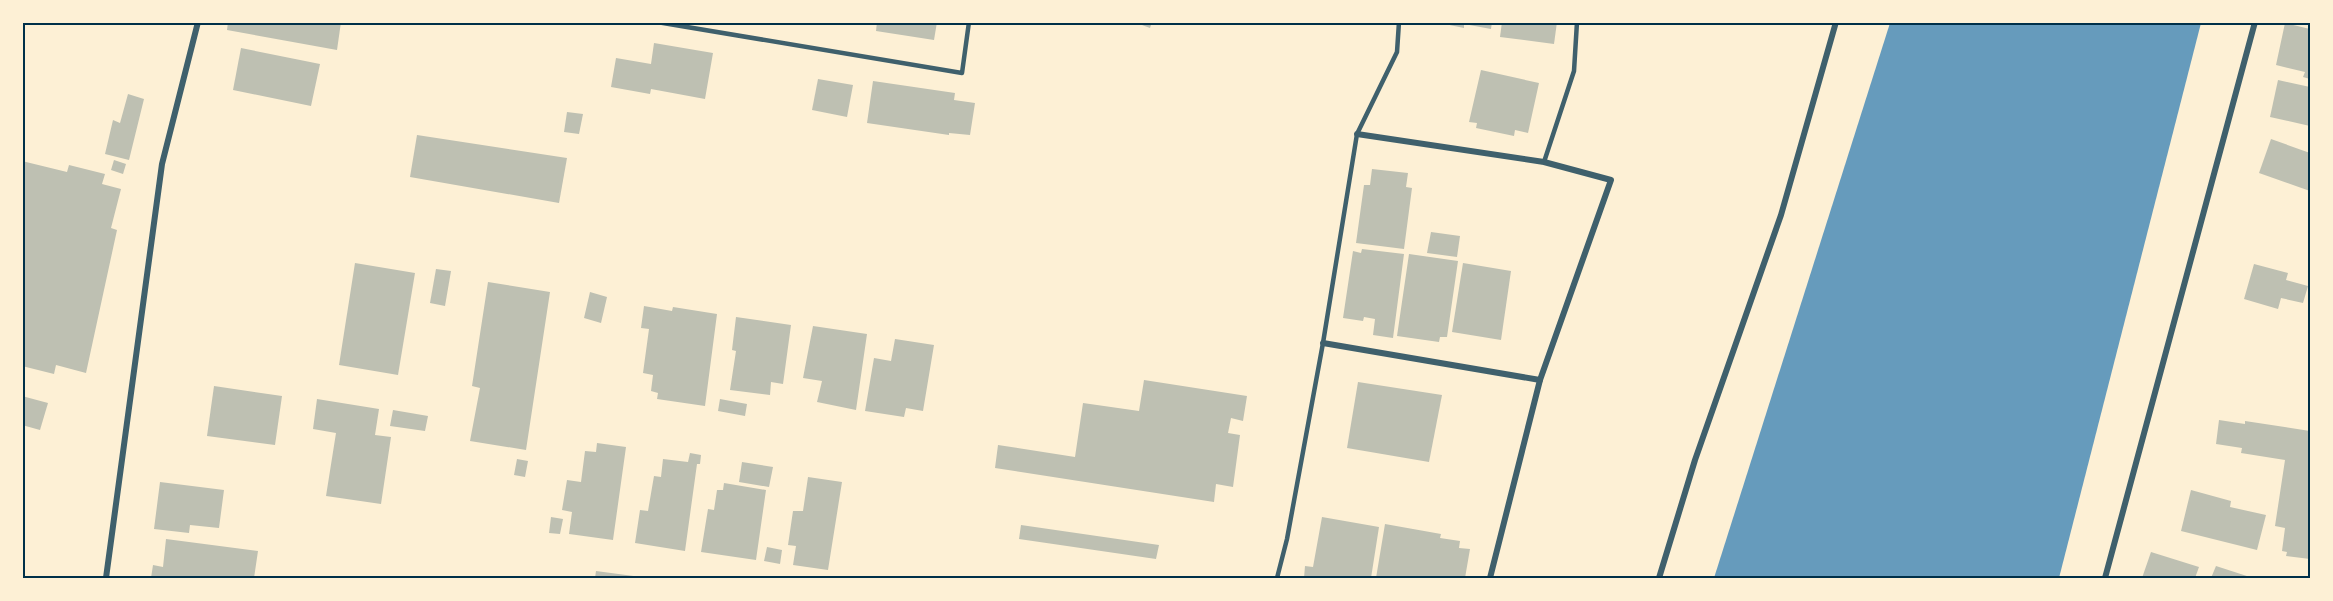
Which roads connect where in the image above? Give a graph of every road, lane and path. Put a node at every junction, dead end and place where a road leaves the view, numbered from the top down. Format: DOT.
graph roads {
  1 [pos="198,22"];
  2 [pos="657,22"];
  3 [pos="969,22"];
  4 [pos="1399,22"];
  5 [pos="1577,22"];
  6 [pos="1836,22"];
  7 [pos="2255,22"];
  8 [pos="1357,134"];
  9 [pos="1544,162"];
  10 [pos="1323,343"];
  11 [pos="1540,380"];
  12 [pos="106,579"];
  13 [pos="1277,579"];
  14 [pos="1490,579"];
  15 [pos="1659,579"];
  16 [pos="2104,579"];
  1 -- 12 [label="street"];
  2 -- 3 [label="lane"];
  4 -- 8 [label="lane"];
  5 -- 9 [label="lane"];
  6 -- 15 [label="street"];
  7 -- 16 [label="street"];
  8 -- 9 [label="street"];
  8 -- 10 [label="lane"];
  9 -- 11 [label="street"];
  10 -- 11 [label="street"];
  10 -- 13 [label="lane"];
  11 -- 14 [label="street"];
}
